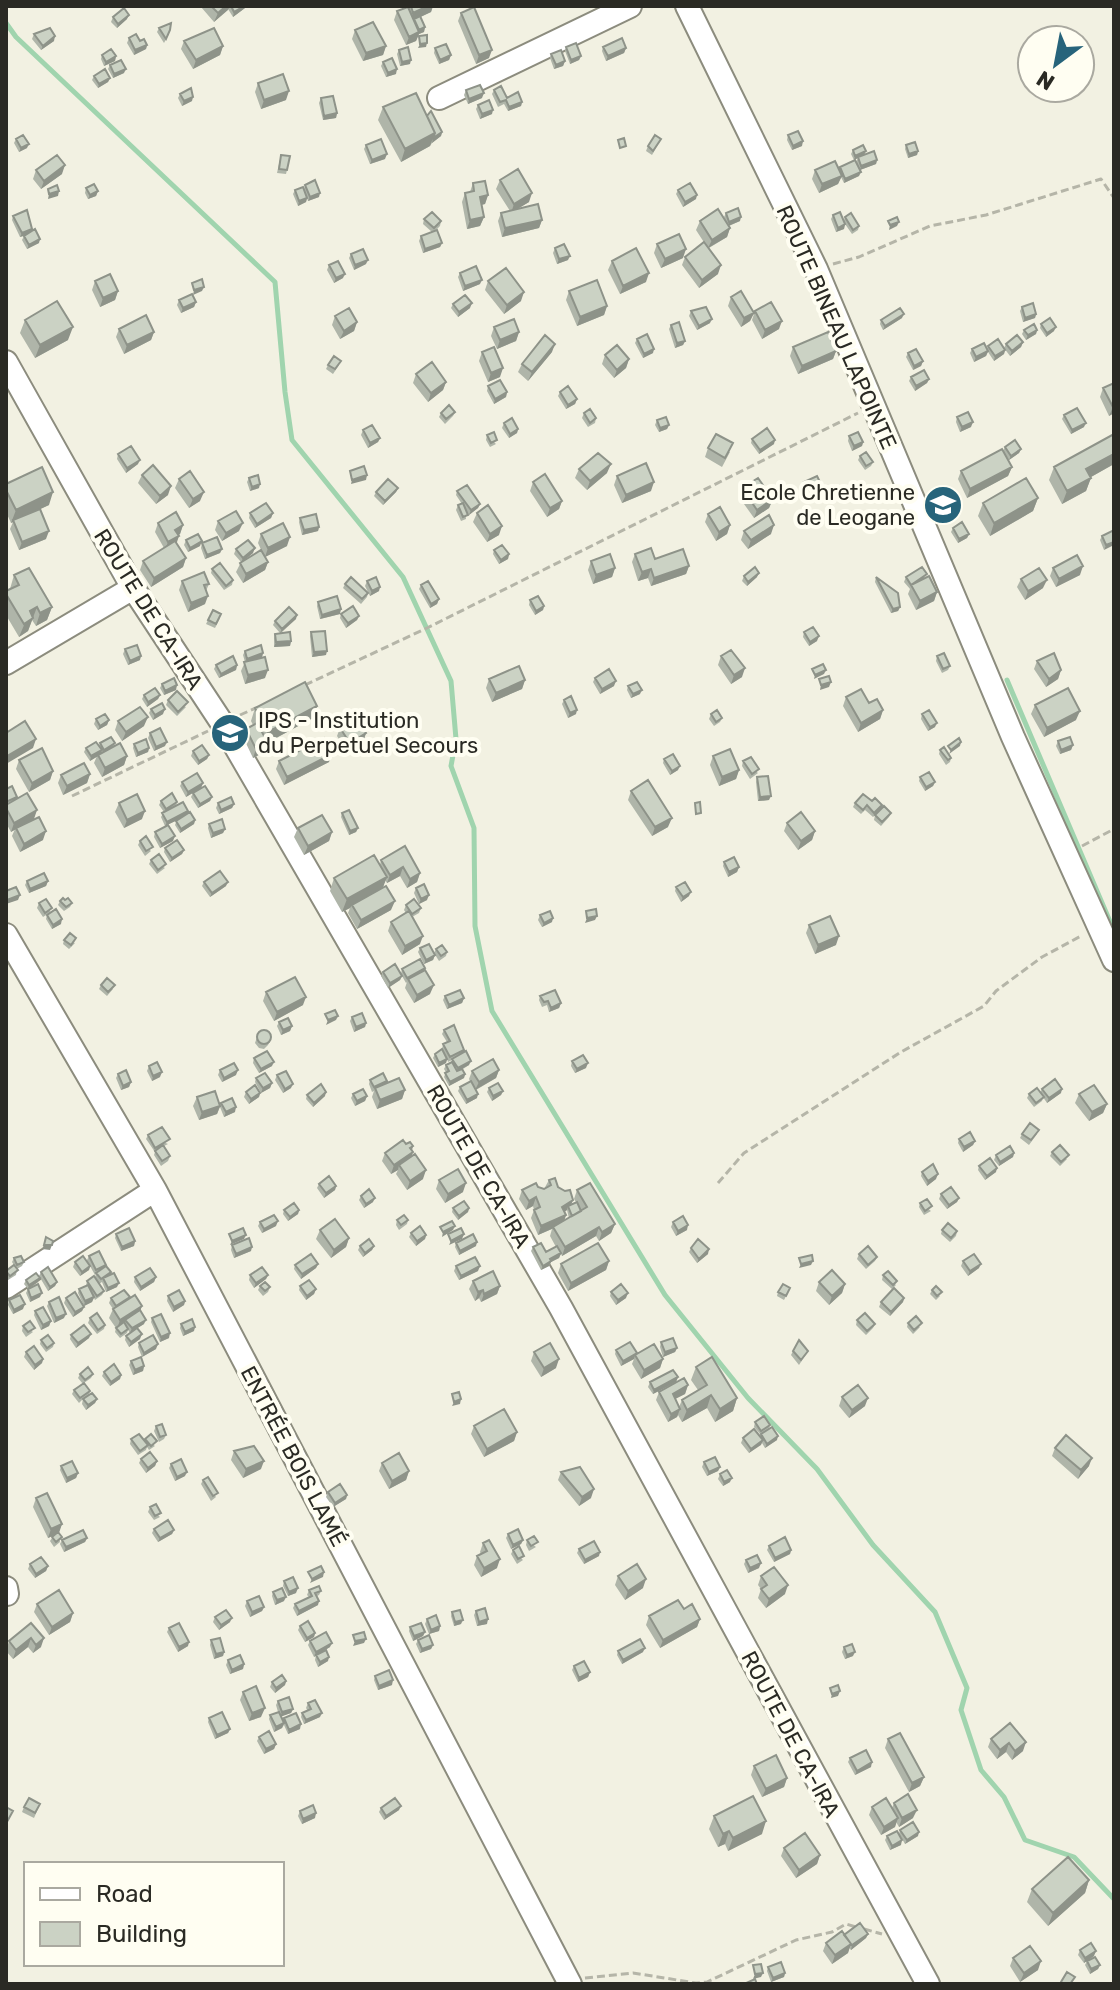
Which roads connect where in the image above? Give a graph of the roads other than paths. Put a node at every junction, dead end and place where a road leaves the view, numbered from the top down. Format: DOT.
graph roads {
  1 [pos="630,6"];
  2 [pos="687,6"];
  3 [pos="439,98"];
  4 [pos="6,362"];
  5 [pos="133,588"];
  6 [pos="6,663"];
  7 [pos="6,935"];
  8 [pos="1114,960"];
  9 [pos="155,1190"];
  10 [pos="6,1287"];
  11 [pos="568,1980"];
  12 [pos="928,1984"];
  1 -- 3 [label="street"];
  2 -- 8 [label="street, ROUTE BINEAU LAPOINTE"];
  4 -- 5 [label="street, ROUTE DE CA-IRA"];
  5 -- 6 [label="street"];
  5 -- 12 [label="street, ROUTE DE CA-IRA"];
  7 -- 9 [label="street, ENTRÉE BOIS LAMÉ"];
  9 -- 10 [label="street"];
  9 -- 11 [label="street, ENTRÉE BOIS LAMÉ"];
}
